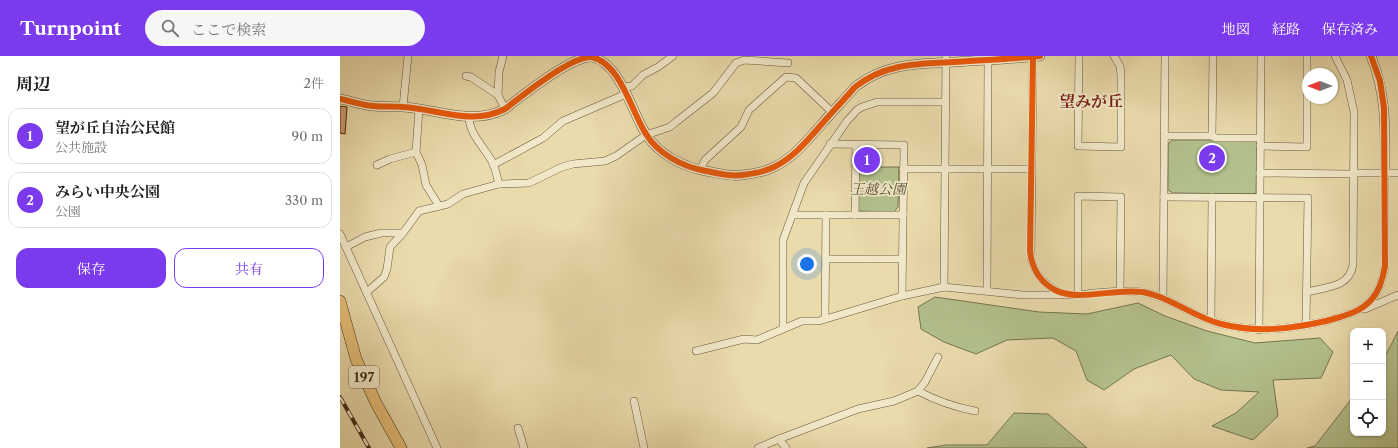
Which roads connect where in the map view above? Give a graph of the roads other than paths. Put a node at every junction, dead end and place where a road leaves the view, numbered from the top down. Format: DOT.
graph roads {
  1 [pos="408,56"];
  2 [pos="504,56"];
  3 [pos="673,56"];
  4 [pos="1036,56"];
  5 [pos="1079,56"];
  6 [pos="1114,56"];
  7 [pos="1165,56"];
  8 [pos="1213,56"];
  9 [pos="1261,56"];
  10 [pos="1307,56"];
  11 [pos="1335,56"];
  12 [pos="1371,56"];
  13 [pos="946,59"];
  14 [pos="988,59"];
  15 [pos="788,63"];
  16 [pos="466,76"];
  17 [pos="625,91"];
  18 [pos="498,95"];
  19 [pos="340,99"];
  20 [pos="946,102"];
  21 [pos="403,107"];
  22 [pos="419,109"];
  23 [pos="505,109"];
  24 [pos="832,112"];
  25 [pos="469,117"];
  26 [pos="646,135"];
  27 [pos="1164,136"];
  28 [pos="1212,136"];
  29 [pos="1260,138"];
  30 [pos="830,144"];
  31 [pos="856,145"];
  32 [pos="1260,146"];
  33 [pos="416,152"];
  34 [pos="494,164"];
  35 [pos="377,166"];
  36 [pos="903,169"];
  37 [pos="945,169"];
  38 [pos="988,169"];
  39 [pos="1031,169"];
  40 [pos="700,170"];
  41 [pos="1385,172"];
  42 [pos="1260,173"];
  43 [pos="1354,173"];
  44 [pos="1398,173"];
  45 [pos="499,184"];
  46 [pos="1164,196"];
  47 [pos="1212,197"];
  48 [pos="1260,198"];
  49 [pos="439,206"];
  50 [pos="793,215"];
  51 [pos="826,215"];
  52 [pos="855,215"];
  53 [pos="903,215"];
  54 [pos="403,233"];
  55 [pos="340,234"];
  56 [pos="346,247"];
  57 [pos="826,259"];
  58 [pos="902,259"];
  59 [pos="944,288"];
  60 [pos="987,291"];
  61 [pos="1120,291"];
  62 [pos="367,292"];
  63 [pos="1307,292"];
  64 [pos="1066,295"];
  65 [pos="1078,295"];
  66 [pos="1398,295"];
  67 [pos="902,296"];
  68 [pos="1163,297"];
  69 [pos="340,301"];
  70 [pos="1358,311"];
  71 [pos="342,314"];
  72 [pos="825,319"];
  73 [pos="1211,320"];
  74 [pos="1306,326"];
  75 [pos="783,328"];
  76 [pos="1259,330"];
  77 [pos="696,351"];
  78 [pos="938,357"];
  79 [pos="918,391"];
  80 [pos="634,401"];
  81 [pos="975,411"];
  82 [pos="518,428"];
  83 [pos="779,439"];
  84 [pos="402,448"];
  85 [pos="438,448"];
  86 [pos="524,448"];
  87 [pos="644,448"];
  88 [pos="758,448"];
  89 [pos="786,448"];
  1 -- 21 [label="street"];
  2 -- 18 [label="street"];
  3 -- 17 [label="street"];
  4 -- 14 [label="street"];
  4 -- 39 [label="street"];
  5 -- 6 [label="street"];
  7 -- 27 [label="street"];
  8 -- 28 [label="street"];
  9 -- 29 [label="street"];
  10 -- 32 [label="street"];
  11 -- 43 [label="street"];
  12 -- 41 [label="street"];
  13 -- 14 [label="street"];
  13 -- 20 [label="street"];
  13 -- 24 [label="street"];
  14 -- 38 [label="street"];
  15 -- 26 [label="street"];
  16 -- 18 [label="street"];
  17 -- 23 [label="street"];
  17 -- 26 [label="street"];
  17 -- 34 [label="street"];
  18 -- 23 [label="street"];
  19 -- 21 [label="street"];
  20 -- 30 [label="street"];
  20 -- 37 [label="street"];
  21 -- 22 [label="street"];
  22 -- 25 [label="street"];
  22 -- 33 [label="street"];
  23 -- 25 [label="street"];
  24 -- 40 [label="street"];
  24 -- 40 [label="street"];
  25 -- 34 [label="street"];
  26 -- 40 [label="street"];
  26 -- 45 [label="street"];
  27 -- 28 [label="street"];
  27 -- 46 [label="street"];
  28 -- 29 [label="street"];
  29 -- 32 [label="street"];
  30 -- 31 [label="street"];
  30 -- 50 [label="street"];
  31 -- 36 [label="street"];
  31 -- 52 [label="street"];
  32 -- 42 [label="street"];
  33 -- 35 [label="street"];
  33 -- 49 [label="street"];
  34 -- 45 [label="street"];
  36 -- 37 [label="street"];
  36 -- 53 [label="street"];
  37 -- 38 [label="street"];
  37 -- 59 [label="street"];
  38 -- 39 [label="street"];
  38 -- 60 [label="street"];
  39 -- 64 [label="street"];
  41 -- 43 [label="street"];
  41 -- 44 [label="street"];
  41 -- 70 [label="street"];
  42 -- 43 [label="street"];
  42 -- 48 [label="street"];
  43 -- 63 [label="street"];
  45 -- 49 [label="street"];
  46 -- 47 [label="street"];
  46 -- 68 [label="street"];
  47 -- 48 [label="street"];
  47 -- 73 [label="street"];
  48 -- 63 [label="street"];
  48 -- 76 [label="street"];
  49 -- 54 [label="street"];
  50 -- 51 [label="street"];
  50 -- 75 [label="street"];
  51 -- 52 [label="street"];
  51 -- 57 [label="street"];
  52 -- 53 [label="street"];
  53 -- 58 [label="street"];
  54 -- 56 [label="street"];
  54 -- 62 [label="street"];
  55 -- 56 [label="street"];
  56 -- 62 [label="street"];
  57 -- 58 [label="street"];
  57 -- 72 [label="street"];
  58 -- 67 [label="street"];
  59 -- 60 [label="street"];
  59 -- 67 [label="street"];
  60 -- 64 [label="street"];
  61 -- 65 [label="street"];
  61 -- 65 [label="street"];
  61 -- 68 [label="street"];
  62 -- 85 [label="street"];
  63 -- 74 [label="street"];
  64 -- 65 [label="street"];
  66 -- 70 [label="street"];
  67 -- 72 [label="street"];
  68 -- 73 [label="street"];
  69 -- 71 [label="highway, 197"];
  70 -- 74 [label="street"];
  71 -- 84 [label="highway, 197"];
  72 -- 75 [label="street"];
  73 -- 76 [label="street"];
  74 -- 76 [label="street"];
  75 -- 77 [label="street"];
  78 -- 79 [label="street"];
  79 -- 81 [label="street"];
  79 -- 83 [label="street"];
  80 -- 87 [label="street"];
  82 -- 86 [label="street"];
  83 -- 88 [label="street"];
  83 -- 89 [label="street"];
}
